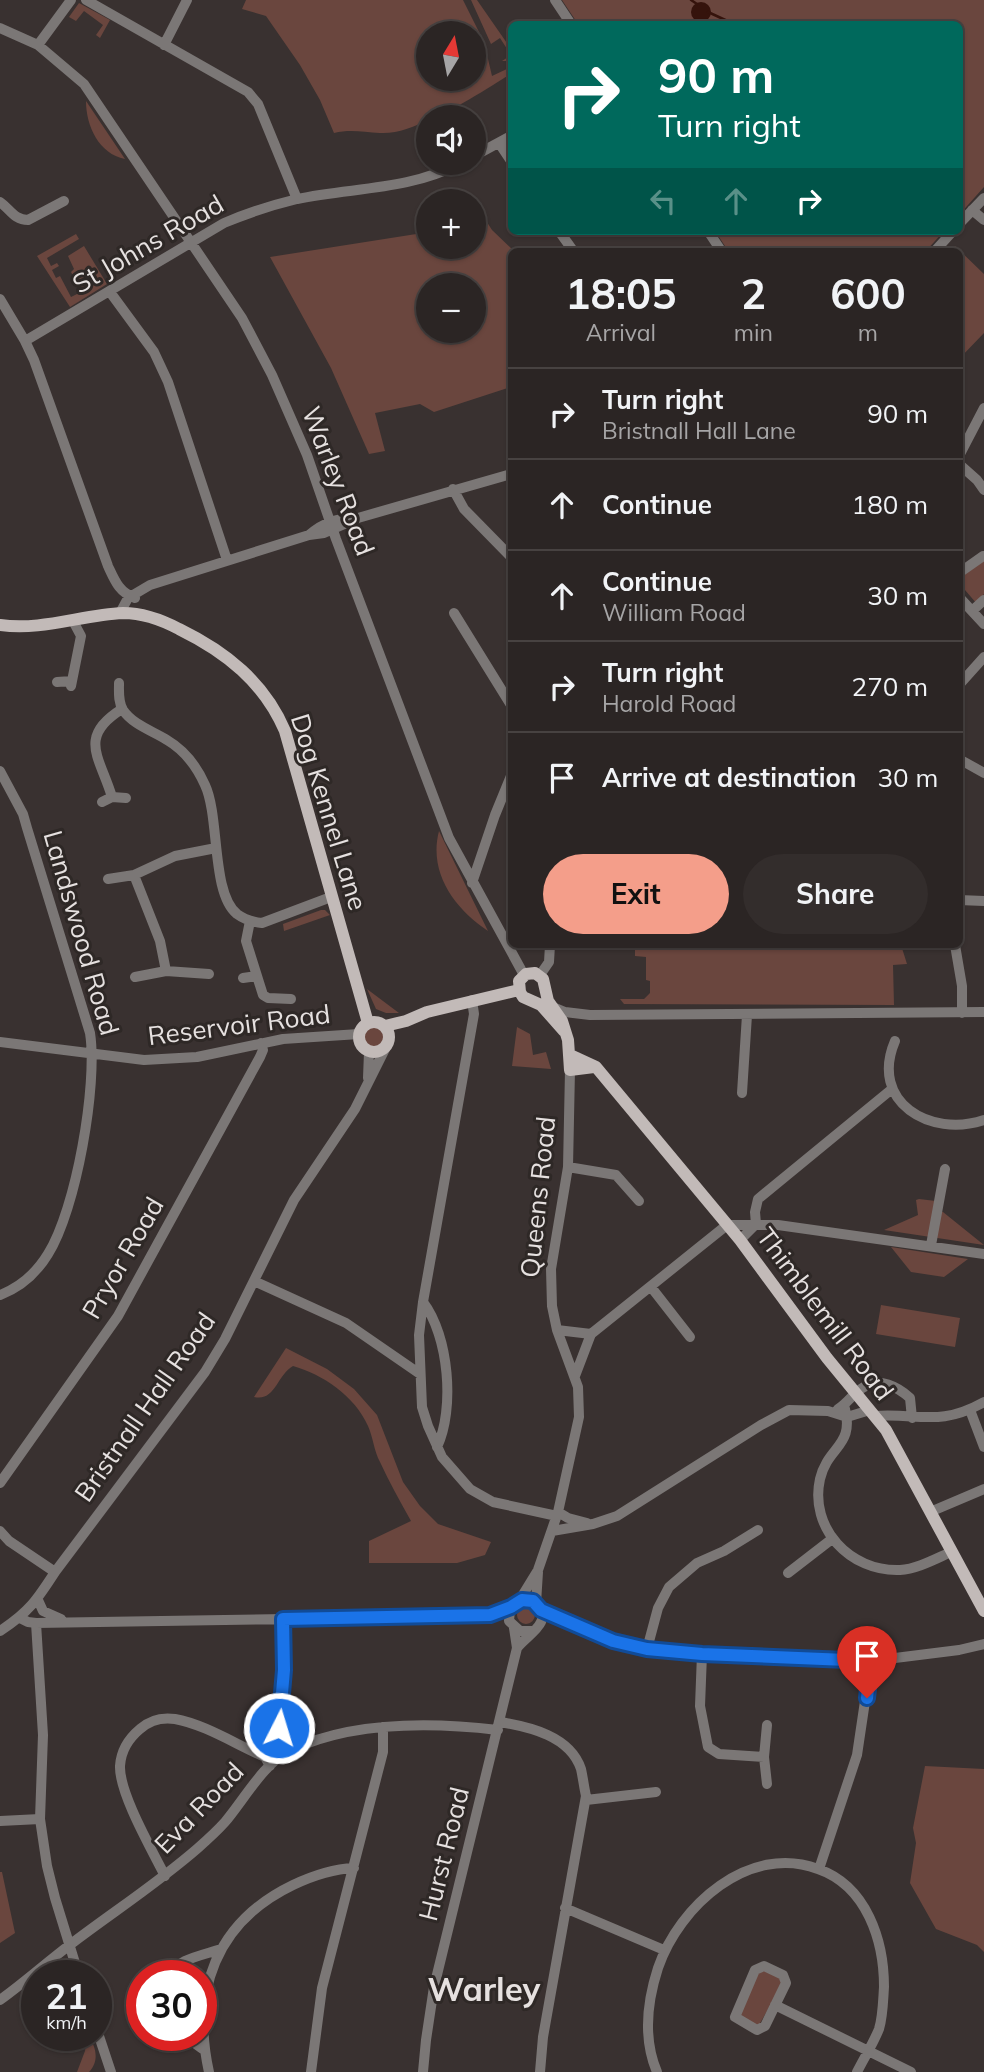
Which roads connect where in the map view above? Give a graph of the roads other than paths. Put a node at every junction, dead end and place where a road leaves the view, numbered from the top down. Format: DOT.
graph roads {
  1 [pos="71,0"];
  2 [pos="86,0"];
  3 [pos="187,0"];
  4 [pos="555,0"];
  5 [pos="569,21"];
  6 [pos="0,28"];
  7 [pos="38,45"];
  8 [pos="164,45"];
  9 [pos="508,138"];
  10 [pos="499,143"];
  11 [pos="486,150"];
  12 [pos="508,156"];
  13 [pos="430,175"];
  14 [pos="984,198"];
  15 [pos="297,199"];
  16 [pos="64,201"];
  17 [pos="0,202"];
  18 [pos="972,210"];
  19 [pos="963,220"];
  20 [pos="984,220"];
  21 [pos="949,235"];
  22 [pos="191,241"];
  23 [pos="938,248"];
  24 [pos="110,292"];
  25 [pos="0,299"];
  26 [pos="26,341"];
  27 [pos="984,408"];
  28 [pos="963,435"];
  29 [pos="969,439"];
  30 [pos="963,449"];
  31 [pos="963,468"];
  32 [pos="508,475"];
  33 [pos="453,489"];
  34 [pos="984,490"];
  35 [pos="332,526"];
  36 [pos="508,554"];
  37 [pos="983,556"];
  38 [pos="227,560"];
  39 [pos="963,570"];
  40 [pos="136,596"];
  41 [pos="984,600"];
  42 [pos="963,601"];
  43 [pos="972,611"];
  44 [pos="120,613"];
  45 [pos="454,613"];
  46 [pos="136,614"];
  47 [pos="73,621"];
  48 [pos="984,624"];
  49 [pos="0,625"];
  50 [pos="984,657"];
  51 [pos="963,681"];
  52 [pos="57,682"];
  53 [pos="119,683"];
  54 [pos="508,700"];
  55 [pos="122,709"];
  56 [pos="963,761"];
  57 [pos="0,771"];
  58 [pos="984,774"];
  59 [pos="508,783"];
  60 [pos="126,797"];
  61 [pos="216,848"];
  62 [pos="134,875"];
  63 [pos="108,880"];
  64 [pos="472,883"];
  65 [pos="331,897"];
  66 [pos="963,900"];
  67 [pos="984,901"];
  68 [pos="250,921"];
  69 [pos="508,947"];
  70 [pos="509,948"];
  71 [pos="550,948"];
  72 [pos="956,948"];
  73 [pos="166,971"];
  74 [pos="209,974"];
  75 [pos="524,975"];
  76 [pos="540,975"];
  77 [pos="257,976"];
  78 [pos="135,977"];
  79 [pos="243,978"];
  80 [pos="545,989"];
  81 [pos="519,990"];
  82 [pos="291,999"];
  83 [pos="472,1000"];
  84 [pos="534,1000"];
  85 [pos="553,1007"];
  86 [pos="984,1012"];
  87 [pos="962,1013"];
  88 [pos="590,1015"];
  89 [pos="747,1015"];
  90 [pos="406,1021"];
  91 [pos="368,1023"];
  92 [pos="385,1026"];
  93 [pos="564,1031"];
  94 [pos="359,1034"];
  95 [pos="895,1041"];
  96 [pos="0,1042"];
  97 [pos="261,1043"];
  98 [pos="386,1048"];
  99 [pos="369,1052"];
  100 [pos="91,1055"];
  101 [pos="570,1055"];
  102 [pos="596,1067"];
  103 [pos="570,1070"];
  104 [pos="368,1084"];
  105 [pos="892,1089"];
  106 [pos="742,1093"];
  107 [pos="984,1119"];
  108 [pos="568,1167"];
  109 [pos="945,1169"];
  110 [pos="639,1201"];
  111 [pos="756,1224"];
  112 [pos="727,1225"];
  113 [pos="740,1240"];
  114 [pos="931,1245"];
  115 [pos="984,1254"];
  116 [pos="254,1280"];
  117 [pos="651,1287"];
  118 [pos="0,1294"];
  119 [pos="423,1302"];
  120 [pos="557,1331"];
  121 [pos="591,1335"];
  122 [pos="690,1337"];
  123 [pos="420,1374"];
  124 [pos="575,1376"];
  125 [pos="857,1393"];
  126 [pos="984,1402"];
  127 [pos="844,1405"];
  128 [pos="970,1410"];
  129 [pos="828,1411"];
  130 [pos="872,1413"];
  131 [pos="847,1418"];
  132 [pos="911,1418"];
  133 [pos="886,1430"];
  134 [pos="437,1447"];
  135 [pos="984,1447"];
  136 [pos="0,1483"];
  137 [pos="984,1489"];
  138 [pos="930,1512"];
  139 [pos="558,1514"];
  140 [pos="746,1523"];
  141 [pos="593,1524"];
  142 [pos="0,1531"];
  143 [pos="552,1531"];
  144 [pos="832,1539"];
  145 [pos="951,1552"];
  146 [pos="538,1570"];
  147 [pos="55,1572"];
  148 [pos="788,1573"];
  149 [pos="515,1604"];
  150 [pos="539,1607"];
  151 [pos="984,1611"];
  152 [pos="39,1614"];
  153 [pos="490,1615"];
  154 [pos="20,1618"];
  155 [pos="283,1619"];
  156 [pos="568,1622"];
  157 [pos="512,1625"];
  158 [pos="535,1628"];
  159 [pos="0,1631"];
  160 [pos="984,1644"];
  161 [pos="517,1648"];
  162 [pos="647,1649"];
  163 [pos="702,1654"];
  164 [pos="871,1661"];
  165 [pos="767,1725"];
  166 [pos="499,1726"];
  167 [pos="383,1727"];
  168 [pos="279,1751"];
  169 [pos="764,1756"];
  170 [pos="268,1761"];
  171 [pos="767,1784"];
  172 [pos="656,1792"];
  173 [pos="586,1800"];
  174 [pos="40,1819"];
  175 [pos="0,1821"];
  176 [pos="354,1868"];
  177 [pos="819,1869"];
  178 [pos="165,1876"];
  179 [pos="565,1908"];
  180 [pos="69,1945"];
  181 [pos="221,1949"];
  182 [pos="664,1950"];
  183 [pos="74,1960"];
  184 [pos="190,1960"];
  185 [pos="216,1960"];
  186 [pos="0,2000"];
  187 [pos="775,2005"];
  188 [pos="102,2051"];
  189 [pos="204,2051"];
  190 [pos="869,2051"];
  191 [pos="107,2070"];
  192 [pos="209,2072"];
  193 [pos="311,2072"];
  194 [pos="423,2072"];
  195 [pos="540,2072"];
  196 [pos="657,2072"];
  197 [pos="857,2072"];
  198 [pos="911,2072"];
  1 -- 7 [label="street"];
  2 -- 8 [label="street"];
  3 -- 8 [label="street"];
  4 -- 5 [label="street"];
  6 -- 7 [label="street, Warley Road"];
  7 -- 22 [label="street, Warley Road"];
  8 -- 15 [label="street"];
  9 -- 10 [label="street"];
  10 -- 11 [label="street"];
  10 -- 12 [label="street"];
  13 -- 15 [label="street, St Johns Road"];
  14 -- 18 [label="street"];
  15 -- 22 [label="street, St Johns Road"];
  16 -- 17 [label="street"];
  18 -- 19 [label="street"];
  18 -- 20 [label="street"];
  21 -- 23 [label="street"];
  22 -- 24 [label="street, St Johns Road"];
  22 -- 35 [label="street, Warley Road"];
  24 -- 26 [label="street, St Johns Road"];
  24 -- 38 [label="street"];
  25 -- 26 [label="street"];
  26 -- 40 [label="street"];
  27 -- 29 [label="street"];
  28 -- 29 [label="street"];
  29 -- 30 [label="street"];
  31 -- 34 [label="street"];
  32 -- 33 [label="street"];
  33 -- 35 [label="street"];
  33 -- 36 [label="street"];
  35 -- 38 [label="street"];
  35 -- 64 [label="street, Warley Road"];
  37 -- 39 [label="street"];
  38 -- 40 [label="street"];
  40 -- 44 [label="street"];
  40 -- 46 [label="street"];
  41 -- 43 [label="street"];
  42 -- 43 [label="street"];
  43 -- 48 [label="street"];
  44 -- 46 [label="main road, Dog Kennel Lane"];
  44 -- 47 [label="main road, Dog Kennel Lane"];
  45 -- 54 [label="street"];
  46 -- 65 [label="main road, Dog Kennel Lane"];
  47 -- 49 [label="main road, Dog Kennel Lane"];
  47 -- 52 [label="street"];
  50 -- 51 [label="street"];
  53 -- 55 [label="street"];
  55 -- 60 [label="street"];
  55 -- 61 [label="street"];
  56 -- 58 [label="street"];
  57 -- 100 [label="street, Landswood Road"];
  59 -- 64 [label="street"];
  61 -- 62 [label="street"];
  61 -- 68 [label="street"];
  62 -- 63 [label="street"];
  62 -- 73 [label="street"];
  64 -- 69 [label="street, Warley Road"];
  65 -- 68 [label="street"];
  65 -- 91 [label="main road, Dog Kennel Lane"];
  66 -- 67 [label="street"];
  68 -- 77 [label="street"];
  70 -- 75 [label="street, Warley Road"];
  71 -- 76 [label="street"];
  72 -- 87 [label="street"];
  73 -- 74 [label="street"];
  73 -- 78 [label="street"];
  75 -- 76 [label="main road"];
  75 -- 81 [label="main road"];
  76 -- 80 [label="main road"];
  77 -- 79 [label="street"];
  77 -- 82 [label="street"];
  80 -- 84 [label="main road"];
  80 -- 85 [label="main road"];
  81 -- 83 [label="main road"];
  81 -- 84 [label="main road"];
  83 -- 90 [label="main road"];
  83 -- 119 [label="street"];
  84 -- 93 [label="main road"];
  85 -- 88 [label="street"];
  85 -- 93 [label="main road"];
  86 -- 87 [label="street"];
  87 -- 89 [label="street"];
  88 -- 89 [label="street"];
  88 -- 93 [label="street"];
  89 -- 106 [label="street"];
  90 -- 92 [label="main road"];
  90 -- 98 [label="main road"];
  91 -- 92 [label="main road"];
  91 -- 94 [label="main road"];
  92 -- 98 [label="main road"];
  93 -- 101 [label="main road"];
  94 -- 97 [label="street, Reservoir Road"];
  94 -- 99 [label="main road"];
  95 -- 105 [label="street"];
  96 -- 100 [label="street, Reservoir Road"];
  97 -- 100 [label="street, Reservoir Road"];
  97 -- 136 [label="street, Pryor Road"];
  98 -- 99 [label="main road"];
  98 -- 104 [label="street, Bristnall Hall Road"];
  99 -- 104 [label="street, Bristnall Hall Road"];
  100 -- 118 [label="street, Landswood Road"];
  101 -- 102 [label="main road, Thimblemill Road"];
  101 -- 103 [label="main road"];
  102 -- 103 [label="main road"];
  102 -- 112 [label="main road, Thimblemill Road"];
  103 -- 108 [label="street, Queens Road"];
  104 -- 116 [label="street, Bristnall Hall Road"];
  105 -- 107 [label="street"];
  105 -- 111 [label="street"];
  108 -- 110 [label="street"];
  108 -- 120 [label="street, Queens Road"];
  109 -- 114 [label="street"];
  111 -- 112 [label="street"];
  111 -- 113 [label="street"];
  111 -- 114 [label="street"];
  112 -- 113 [label="main road, Thimblemill Road"];
  112 -- 117 [label="street"];
  113 -- 125 [label="main road, Thimblemill Road"];
  114 -- 115 [label="street"];
  116 -- 123 [label="street"];
  116 -- 147 [label="street, Bristnall Hall Road"];
  117 -- 121 [label="street"];
  117 -- 122 [label="street"];
  119 -- 123 [label="street"];
  119 -- 134 [label="street"];
  120 -- 121 [label="street"];
  120 -- 124 [label="street, Queens Road"];
  121 -- 124 [label="street"];
  123 -- 134 [label="street"];
  124 -- 139 [label="street, Queens Road"];
  125 -- 127 [label="street"];
  125 -- 130 [label="main road, Thimblemill Road"];
  125 -- 132 [label="street"];
  126 -- 128 [label="street"];
  127 -- 129 [label="street"];
  127 -- 131 [label="street"];
  128 -- 132 [label="street"];
  128 -- 135 [label="street"];
  129 -- 131 [label="street"];
  129 -- 141 [label="street"];
  130 -- 131 [label="street"];
  130 -- 132 [label="street"];
  130 -- 133 [label="main road, Thimblemill Road"];
  131 -- 144 [label="street"];
  132 -- 133 [label="street"];
  133 -- 138 [label="main road, Thimblemill Road"];
  134 -- 139 [label="street"];
  137 -- 138 [label="street"];
  138 -- 145 [label="main road, Thimblemill Road"];
  139 -- 141 [label="street"];
  139 -- 143 [label="street, Queens Road"];
  140 -- 162 [label="street"];
  141 -- 143 [label="street"];
  142 -- 147 [label="street"];
  143 -- 146 [label="street, Queens Road"];
  144 -- 145 [label="street"];
  144 -- 148 [label="street"];
  145 -- 151 [label="main road, Thimblemill Road"];
  146 -- 149 [label="street, Queens Road"];
  146 -- 150 [label="street, Queens Road"];
  147 -- 152 [label="street, Bristnall Hall Road"];
  149 -- 150 [label="street"];
  149 -- 153 [label="street"];
  149 -- 157 [label="street"];
  150 -- 156 [label="street"];
  150 -- 158 [label="street"];
  152 -- 154 [label="street"];
  152 -- 154 [label="street, Bristnall Hall Road"];
  152 -- 155 [label="street"];
  152 -- 174 [label="street"];
  153 -- 155 [label="street"];
  153 -- 157 [label="street"];
  154 -- 159 [label="street, Bristnall Hall Road"];
  155 -- 168 [label="street"];
  156 -- 158 [label="street"];
  156 -- 162 [label="street"];
  157 -- 158 [label="street"];
  157 -- 161 [label="street, Hurst Road"];
  158 -- 161 [label="street, Hurst Road"];
  160 -- 164 [label="street"];
  161 -- 166 [label="street, Hurst Road"];
  162 -- 163 [label="street"];
  163 -- 164 [label="street"];
  163 -- 169 [label="street"];
  164 -- 177 [label="street"];
  165 -- 169 [label="street"];
  166 -- 167 [label="street, Eva Road"];
  166 -- 173 [label="street, Eva Road"];
  166 -- 194 [label="street, Hurst Road"];
  167 -- 168 [label="street, Eva Road"];
  167 -- 176 [label="street"];
  168 -- 170 [label="street, Eva Road"];
  169 -- 171 [label="street"];
  170 -- 178 [label="street, Eva Road"];
  170 -- 178 [label="street"];
  172 -- 173 [label="street"];
  173 -- 179 [label="street, Eva Road"];
  174 -- 175 [label="street"];
  174 -- 180 [label="street"];
  176 -- 181 [label="street"];
  176 -- 193 [label="street"];
  177 -- 182 [label="street"];
  177 -- 190 [label="street"];
  178 -- 180 [label="street, Eva Road"];
  179 -- 182 [label="street"];
  179 -- 195 [label="street, Eva Road"];
  180 -- 183 [label="street"];
  180 -- 186 [label="street, Eva Road"];
  181 -- 184 [label="street"];
  181 -- 185 [label="street"];
  182 -- 196 [label="street"];
  187 -- 187 [label="street"];
  187 -- 190 [label="street"];
  188 -- 191 [label="street"];
  189 -- 192 [label="street"];
  190 -- 197 [label="street"];
  190 -- 198 [label="street"];
}
